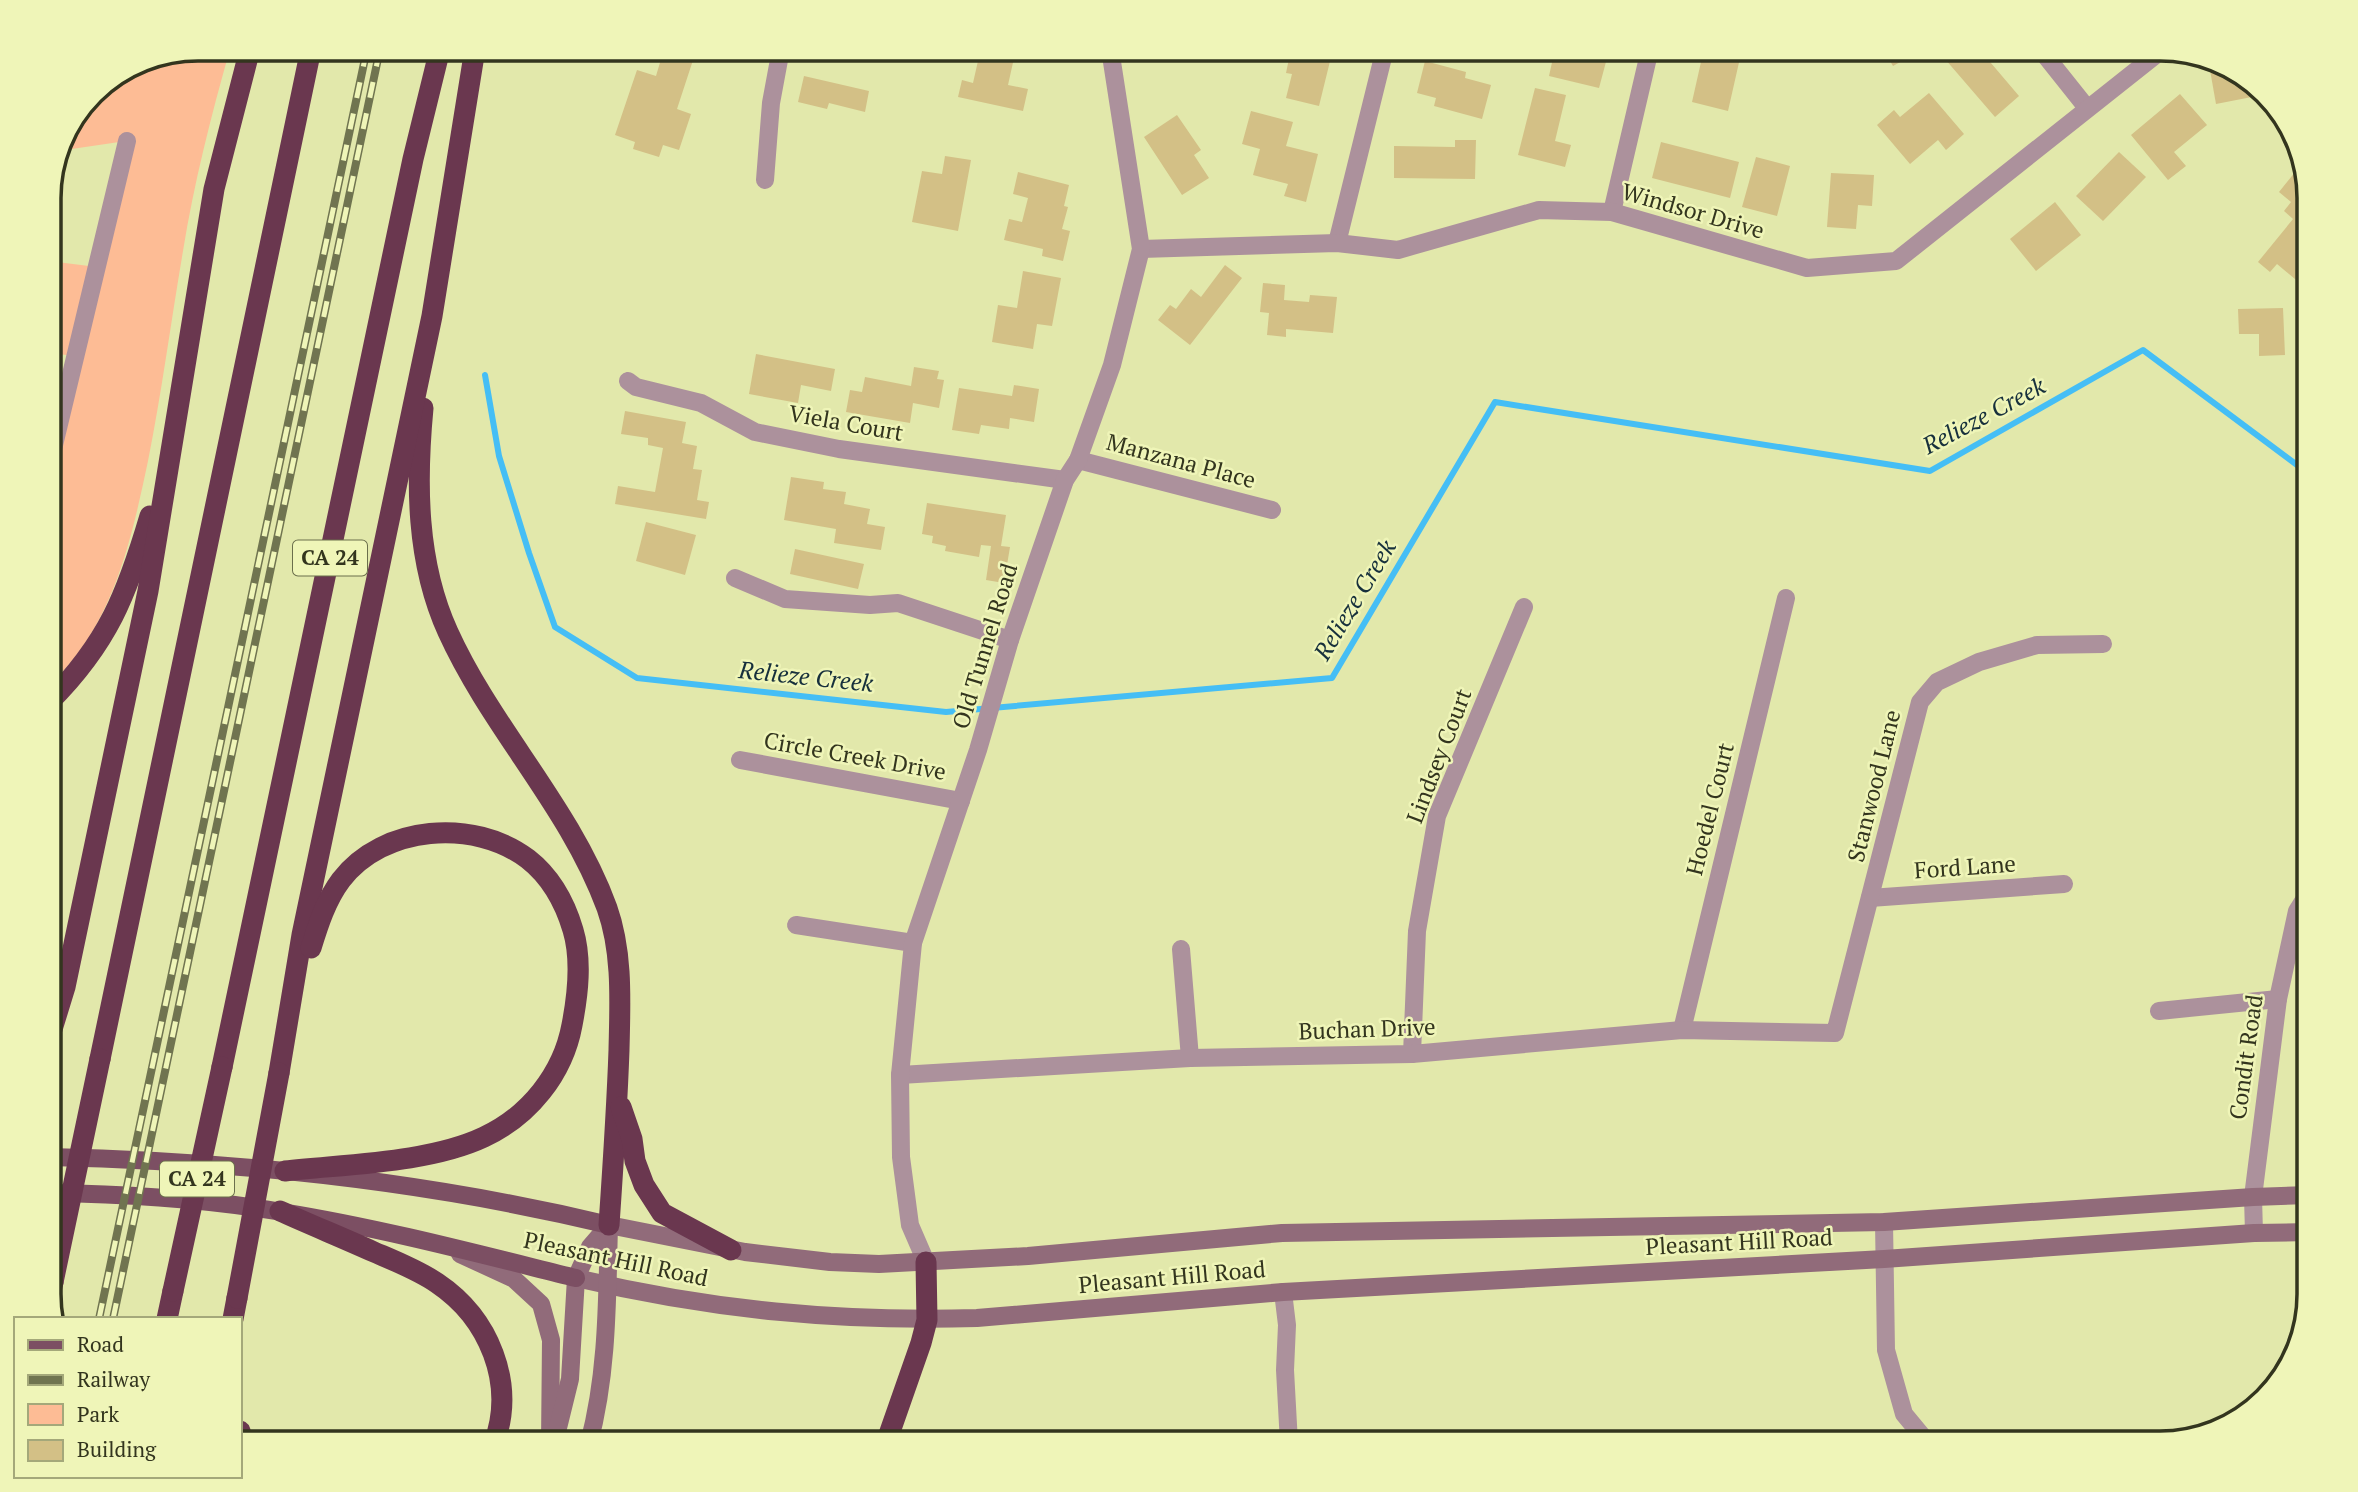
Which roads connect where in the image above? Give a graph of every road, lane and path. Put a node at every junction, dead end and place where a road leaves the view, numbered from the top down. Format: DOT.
graph roads {
  1 [pos="1382,61"];
  2 [pos="1647,61"];
  3 [pos="2050,61"];
  4 [pos="2148,61"];
  5 [pos="247,62"];
  6 [pos="308,62"];
  7 [pos="437,62"];
  8 [pos="473,62"];
  9 [pos="779,62"];
  10 [pos="1112,62"];
  11 [pos="2087,108"];
  12 [pos="127,141"];
  13 [pos="765,180"];
  14 [pos="1612,212"];
  15 [pos="1337,243"];
  16 [pos="1141,249"];
  17 [pos="432,316"];
  18 [pos="628,381"];
  19 [pos="62,412"];
  20 [pos="173,440"];
  21 [pos="1078,460"];
  22 [pos="1065,480"];
  23 [pos="1272,510"];
  24 [pos="735,578"];
  25 [pos="1786,598"];
  26 [pos="1524,607"];
  27 [pos="1010,640"];
  28 [pos="2102,644"];
  29 [pos="62,690"];
  30 [pos="740,760"];
  31 [pos="961,801"];
  32 [pos="2064,884"];
  33 [pos="1870,898"];
  34 [pos="2297,911"];
  35 [pos="796,925"];
  36 [pos="913,943"];
  37 [pos="1181,949"];
  38 [pos="62,996"];
  39 [pos="2278,999"];
  40 [pos="2159,1011"];
  41 [pos="1682,1030"];
  42 [pos="1835,1033"];
  43 [pos="1412,1054"];
  44 [pos="1190,1058"];
  45 [pos="279,1073"];
  46 [pos="900,1075"];
  47 [pos="617,1096"];
  48 [pos="62,1157"];
  49 [pos="285,1171"];
  50 [pos="62,1194"];
  51 [pos="2297,1195"];
  52 [pos="2253,1197"];
  53 [pos="280,1212"];
  54 [pos="1884,1222"];
  55 [pos="609,1225"];
  56 [pos="2297,1232"];
  57 [pos="2254,1233"];
  58 [pos="62,1238"];
  59 [pos="441,1245"];
  60 [pos="731,1250"];
  61 [pos="1884,1259"];
  62 [pos="926,1262"];
  63 [pos="576,1278"];
  64 [pos="607,1285"];
  65 [pos="1283,1292"];
  66 [pos="235,1312"];
  67 [pos="167,1317"];
  68 [pos="927,1320"];
  69 [pos="499,1431"];
  70 [pos="552,1431"];
  71 [pos="555,1431"];
  72 [pos="591,1431"];
  73 [pos="890,1431"];
  74 [pos="1288,1431"];
  75 [pos="1918,1431"];
  1 -- 15 [label="street"];
  2 -- 14 [label="street"];
  3 -- 11 [label="street"];
  4 -- 11 [label="street, Windsor Drive"];
  5 -- 20 [label="highway"];
  6 -- 58 [label="highway, bridge"];
  7 -- 67 [label="highway, CA 24, bridge"];
  8 -- 17 [label="highway"];
  9 -- 13 [label="street"];
  10 -- 16 [label="street, Old Tunnel Road"];
  11 -- 14 [label="street, Windsor Drive"];
  12 -- 19 [label="street"];
  14 -- 15 [label="street, Windsor Drive"];
  15 -- 16 [label="street, Windsor Drive"];
  16 -- 21 [label="street, Old Tunnel Road"];
  17 -- 45 [label="highway"];
  17 -- 47 [label="highway"];
  18 -- 22 [label="street, Viela Court"];
  20 -- 29 [label="highway"];
  20 -- 38 [label="highway"];
  21 -- 22 [label="street, Old Tunnel Road"];
  21 -- 23 [label="street, Manzana Place"];
  22 -- 27 [label="street, Old Tunnel Road"];
  24 -- 27 [label="street"];
  25 -- 41 [label="street, Hoedel Court"];
  26 -- 43 [label="street, Lindsey Court"];
  27 -- 31 [label="street, Old Tunnel Road"];
  28 -- 33 [label="street, Stanwood Lane"];
  30 -- 31 [label="street, Circle Creek Drive"];
  31 -- 36 [label="street, Old Tunnel Road"];
  32 -- 33 [label="street, Ford Lane"];
  33 -- 42 [label="street, Stanwood Lane"];
  34 -- 39 [label="street, Condit Road"];
  35 -- 36 [label="street"];
  36 -- 46 [label="street, Old Tunnel Road"];
  37 -- 44 [label="street"];
  39 -- 40 [label="street"];
  39 -- 52 [label="street, Condit Road"];
  41 -- 42 [label="street, Buchan Drive"];
  41 -- 43 [label="street, Buchan Drive"];
  43 -- 44 [label="street, Buchan Drive"];
  44 -- 46 [label="street, Buchan Drive"];
  45 -- 49 [label="highway"];
  45 -- 66 [label="highway, bridge"];
  46 -- 62 [label="street, Old Tunnel Road"];
  47 -- 55 [label="highway"];
  47 -- 60 [label="highway"];
  48 -- 49 [label="main road, Pleasant Hill Road"];
  49 -- 55 [label="main road, Pleasant Hill Road"];
  50 -- 53 [label="main road, Pleasant Hill Road"];
  51 -- 52 [label="main road, Pleasant Hill Road"];
  52 -- 54 [label="main road, Pleasant Hill Road"];
  52 -- 57 [label="street, Condit Road"];
  53 -- 59 [label="main road, Pleasant Hill Road"];
  53 -- 69 [label="highway"];
  54 -- 61 [label="street"];
  54 -- 62 [label="main road, Pleasant Hill Road"];
  55 -- 60 [label="main road, Pleasant Hill Road"];
  55 -- 63 [label="main road"];
  55 -- 64 [label="main road"];
  56 -- 57 [label="main road, Pleasant Hill Road"];
  57 -- 61 [label="main road, Pleasant Hill Road"];
  59 -- 63 [label="main road, Pleasant Hill Road"];
  59 -- 70 [label="main road"];
  60 -- 62 [label="main road, Pleasant Hill Road"];
  61 -- 65 [label="main road, Pleasant Hill Road"];
  61 -- 75 [label="street"];
  62 -- 68 [label="highway"];
  63 -- 64 [label="main road, Pleasant Hill Road"];
  63 -- 71 [label="main road"];
  64 -- 68 [label="main road, Pleasant Hill Road"];
  64 -- 72 [label="main road"];
  65 -- 68 [label="main road, Pleasant Hill Road"];
  65 -- 74 [label="street"];
  68 -- 73 [label="highway"];
}
